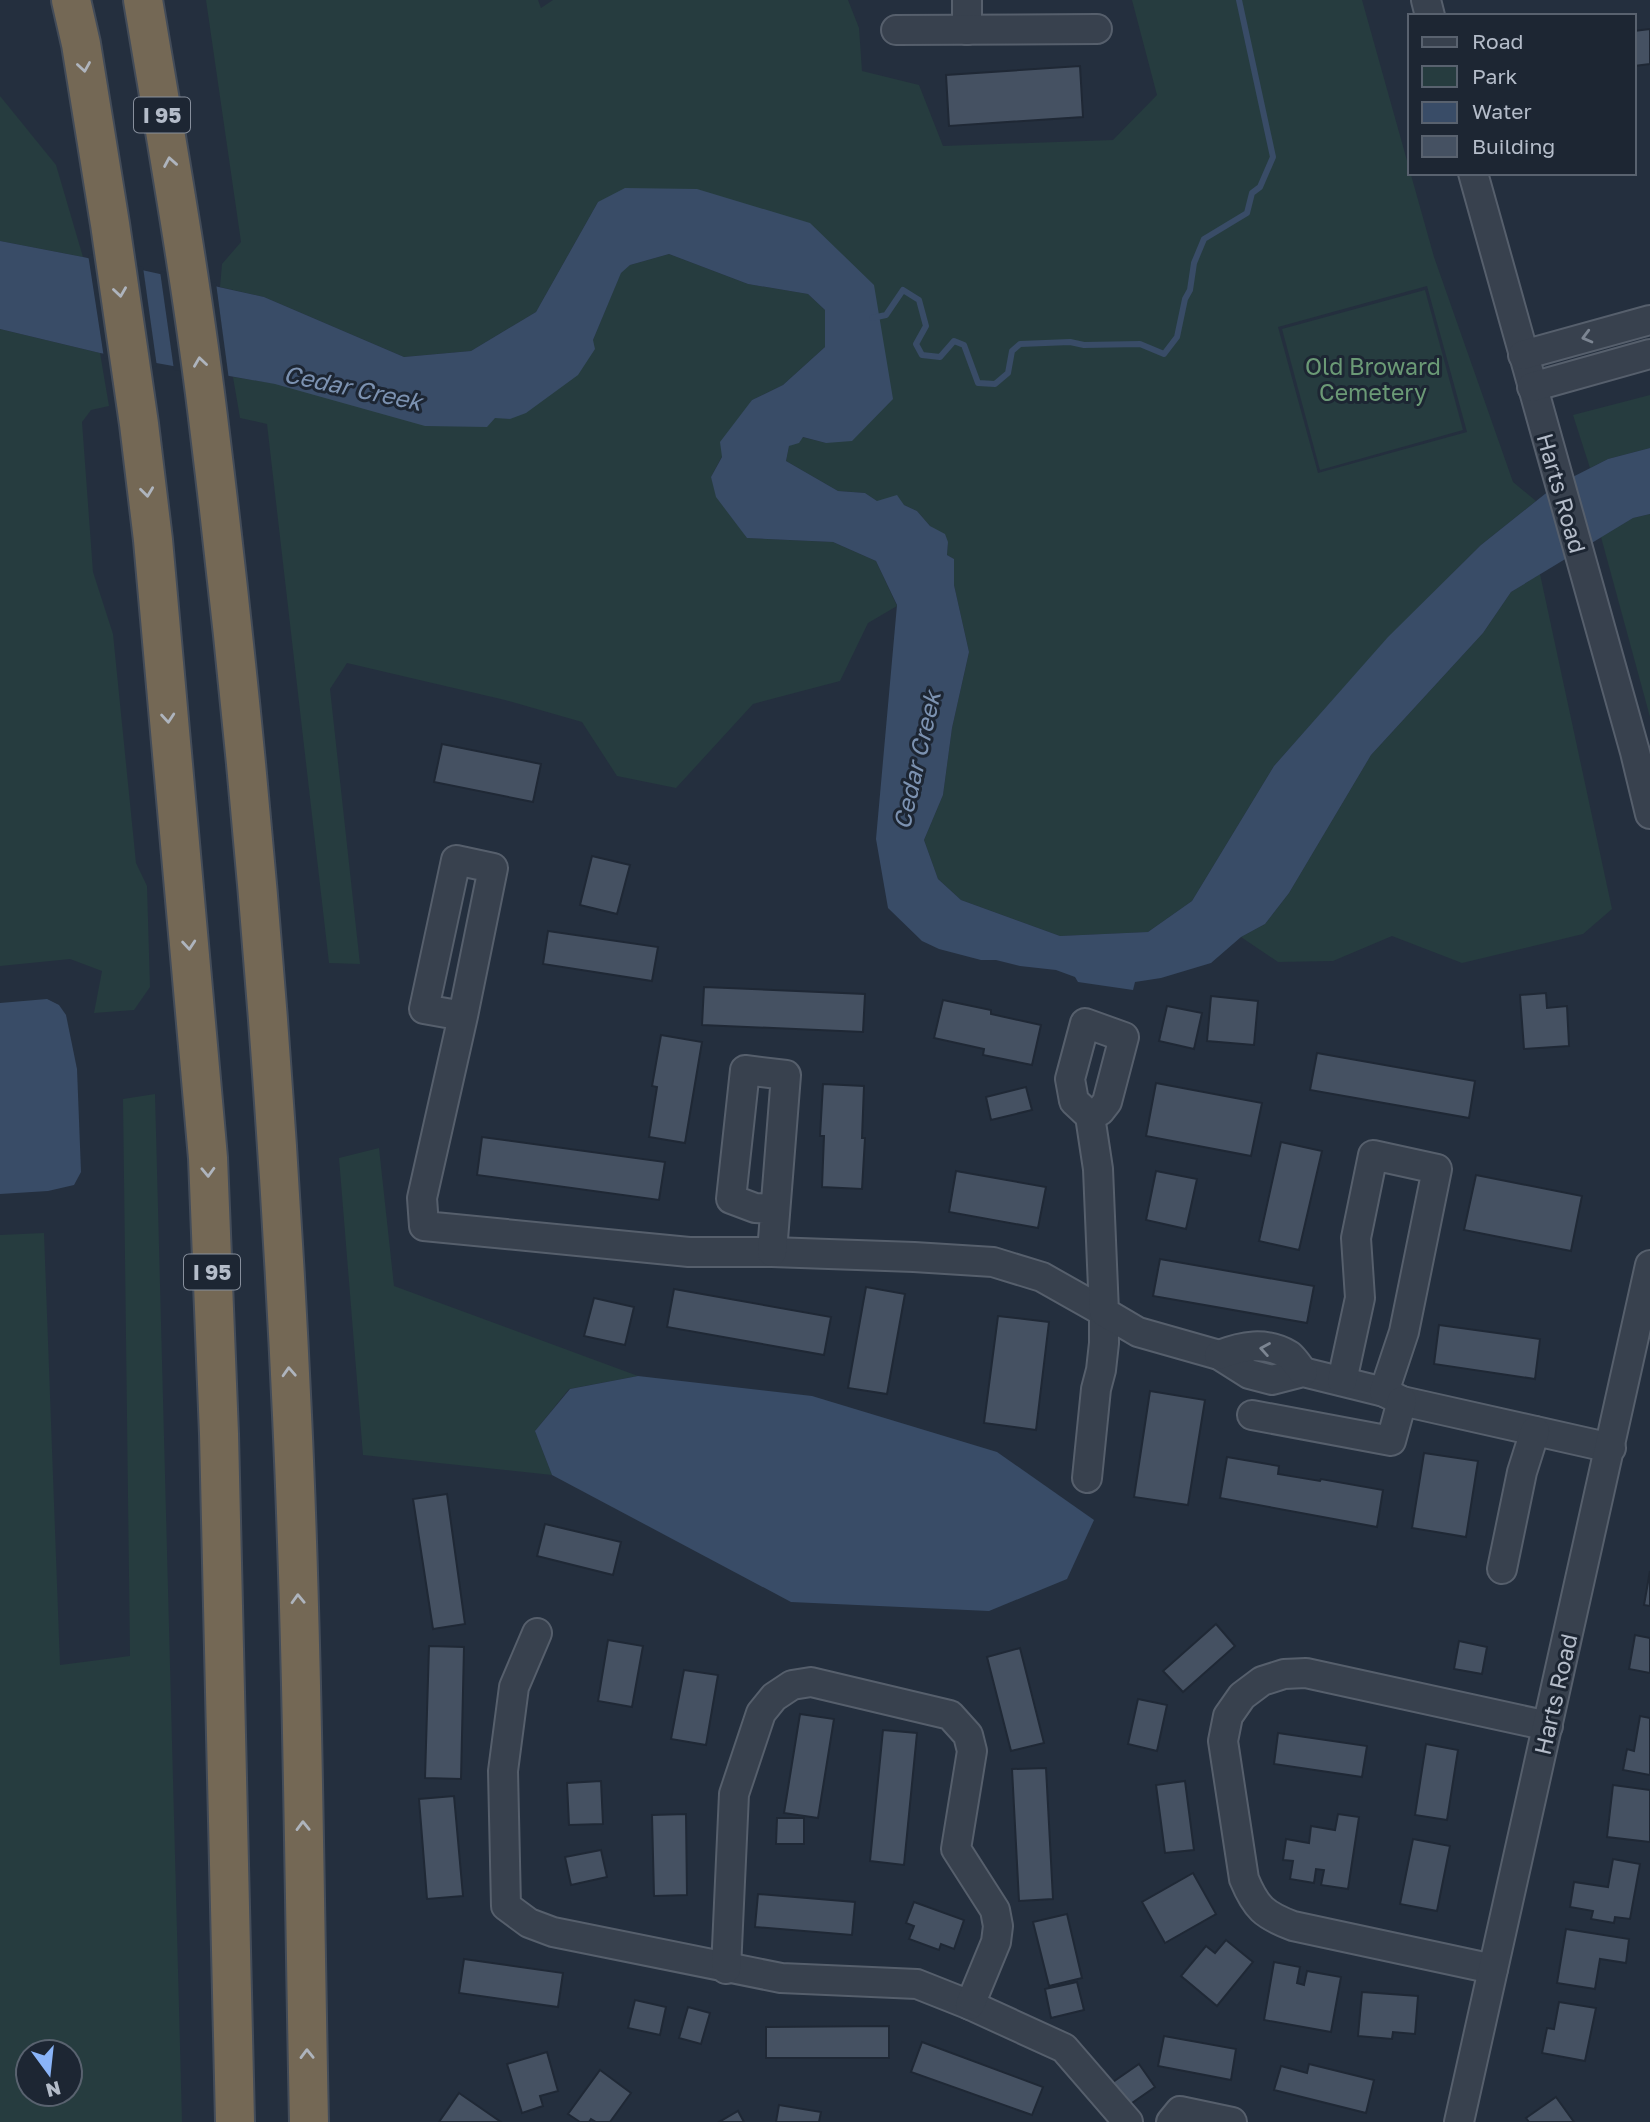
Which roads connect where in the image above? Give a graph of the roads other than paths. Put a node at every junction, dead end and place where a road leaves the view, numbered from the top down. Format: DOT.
graph roads {
  1 [pos="71,0"];
  2 [pos="143,0"];
  3 [pos="967,0"];
  4 [pos="1097,29"];
  5 [pos="896,30"];
  6 [pos="967,30"];
  7 [pos="1475,175"];
  8 [pos="1650,320"];
  9 [pos="1650,354"];
  10 [pos="1523,355"];
  11 [pos="1532,387"];
  12 [pos="1650,814"];
  13 [pos="463,1016"];
  14 [pos="1090,1116"];
  15 [pos="775,1209"];
  16 [pos="772,1252"];
  17 [pos="1650,1265"];
  18 [pos="1104,1312"];
  19 [pos="1342,1381"];
  20 [pos="1393,1396"];
  21 [pos="1252,1415"];
  22 [pos="1535,1431"];
  23 [pos="1611,1448"];
  24 [pos="1087,1478"];
  25 [pos="1502,1569"];
  26 [pos="537,1633"];
  27 [pos="1548,1726"];
  28 [pos="726,1969"];
  29 [pos="1493,1969"];
  30 [pos="970,2005"];
  31 [pos="235,2122"];
  32 [pos="309,2122"];
  33 [pos="1128,2122"];
  34 [pos="1171,2122"];
  35 [pos="1232,2122"];
  36 [pos="1459,2122"];
  1 -- 31 [label="highway, I 95, one-way"];
  32 -- 2 [label="highway, I 95, one-way"];
  3 -- 6 [label="street"];
  4 -- 6 [label="street"];
  5 -- 6 [label="street"];
  7 -- 10 [label="street, Harts Road"];
  8 -- 10 [label="street, one-way"];
  9 -- 11 [label="street"];
  10 -- 11 [label="street, Harts Road"];
  11 -- 12 [label="street, Harts Road"];
  13 -- 13 [label="street"];
  13 -- 16 [label="street"];
  14 -- 18 [label="street"];
  15 -- 15 [label="street"];
  15 -- 16 [label="street"];
  16 -- 18 [label="street"];
  17 -- 23 [label="street, Harts Road"];
  18 -- 19 [label="street"];
  18 -- 24 [label="street"];
  19 -- 20 [label="street"];
  19 -- 20 [label="street"];
  20 -- 21 [label="street"];
  20 -- 22 [label="street"];
  22 -- 23 [label="street"];
  22 -- 25 [label="street"];
  23 -- 27 [label="street, Harts Road"];
  26 -- 28 [label="street"];
  27 -- 29 [label="street, Harts Road"];
  27 -- 29 [label="street"];
  28 -- 30 [label="street"];
  28 -- 30 [label="street"];
  29 -- 36 [label="street, Harts Road"];
  30 -- 33 [label="street"];
  34 -- 35 [label="street"];
}
